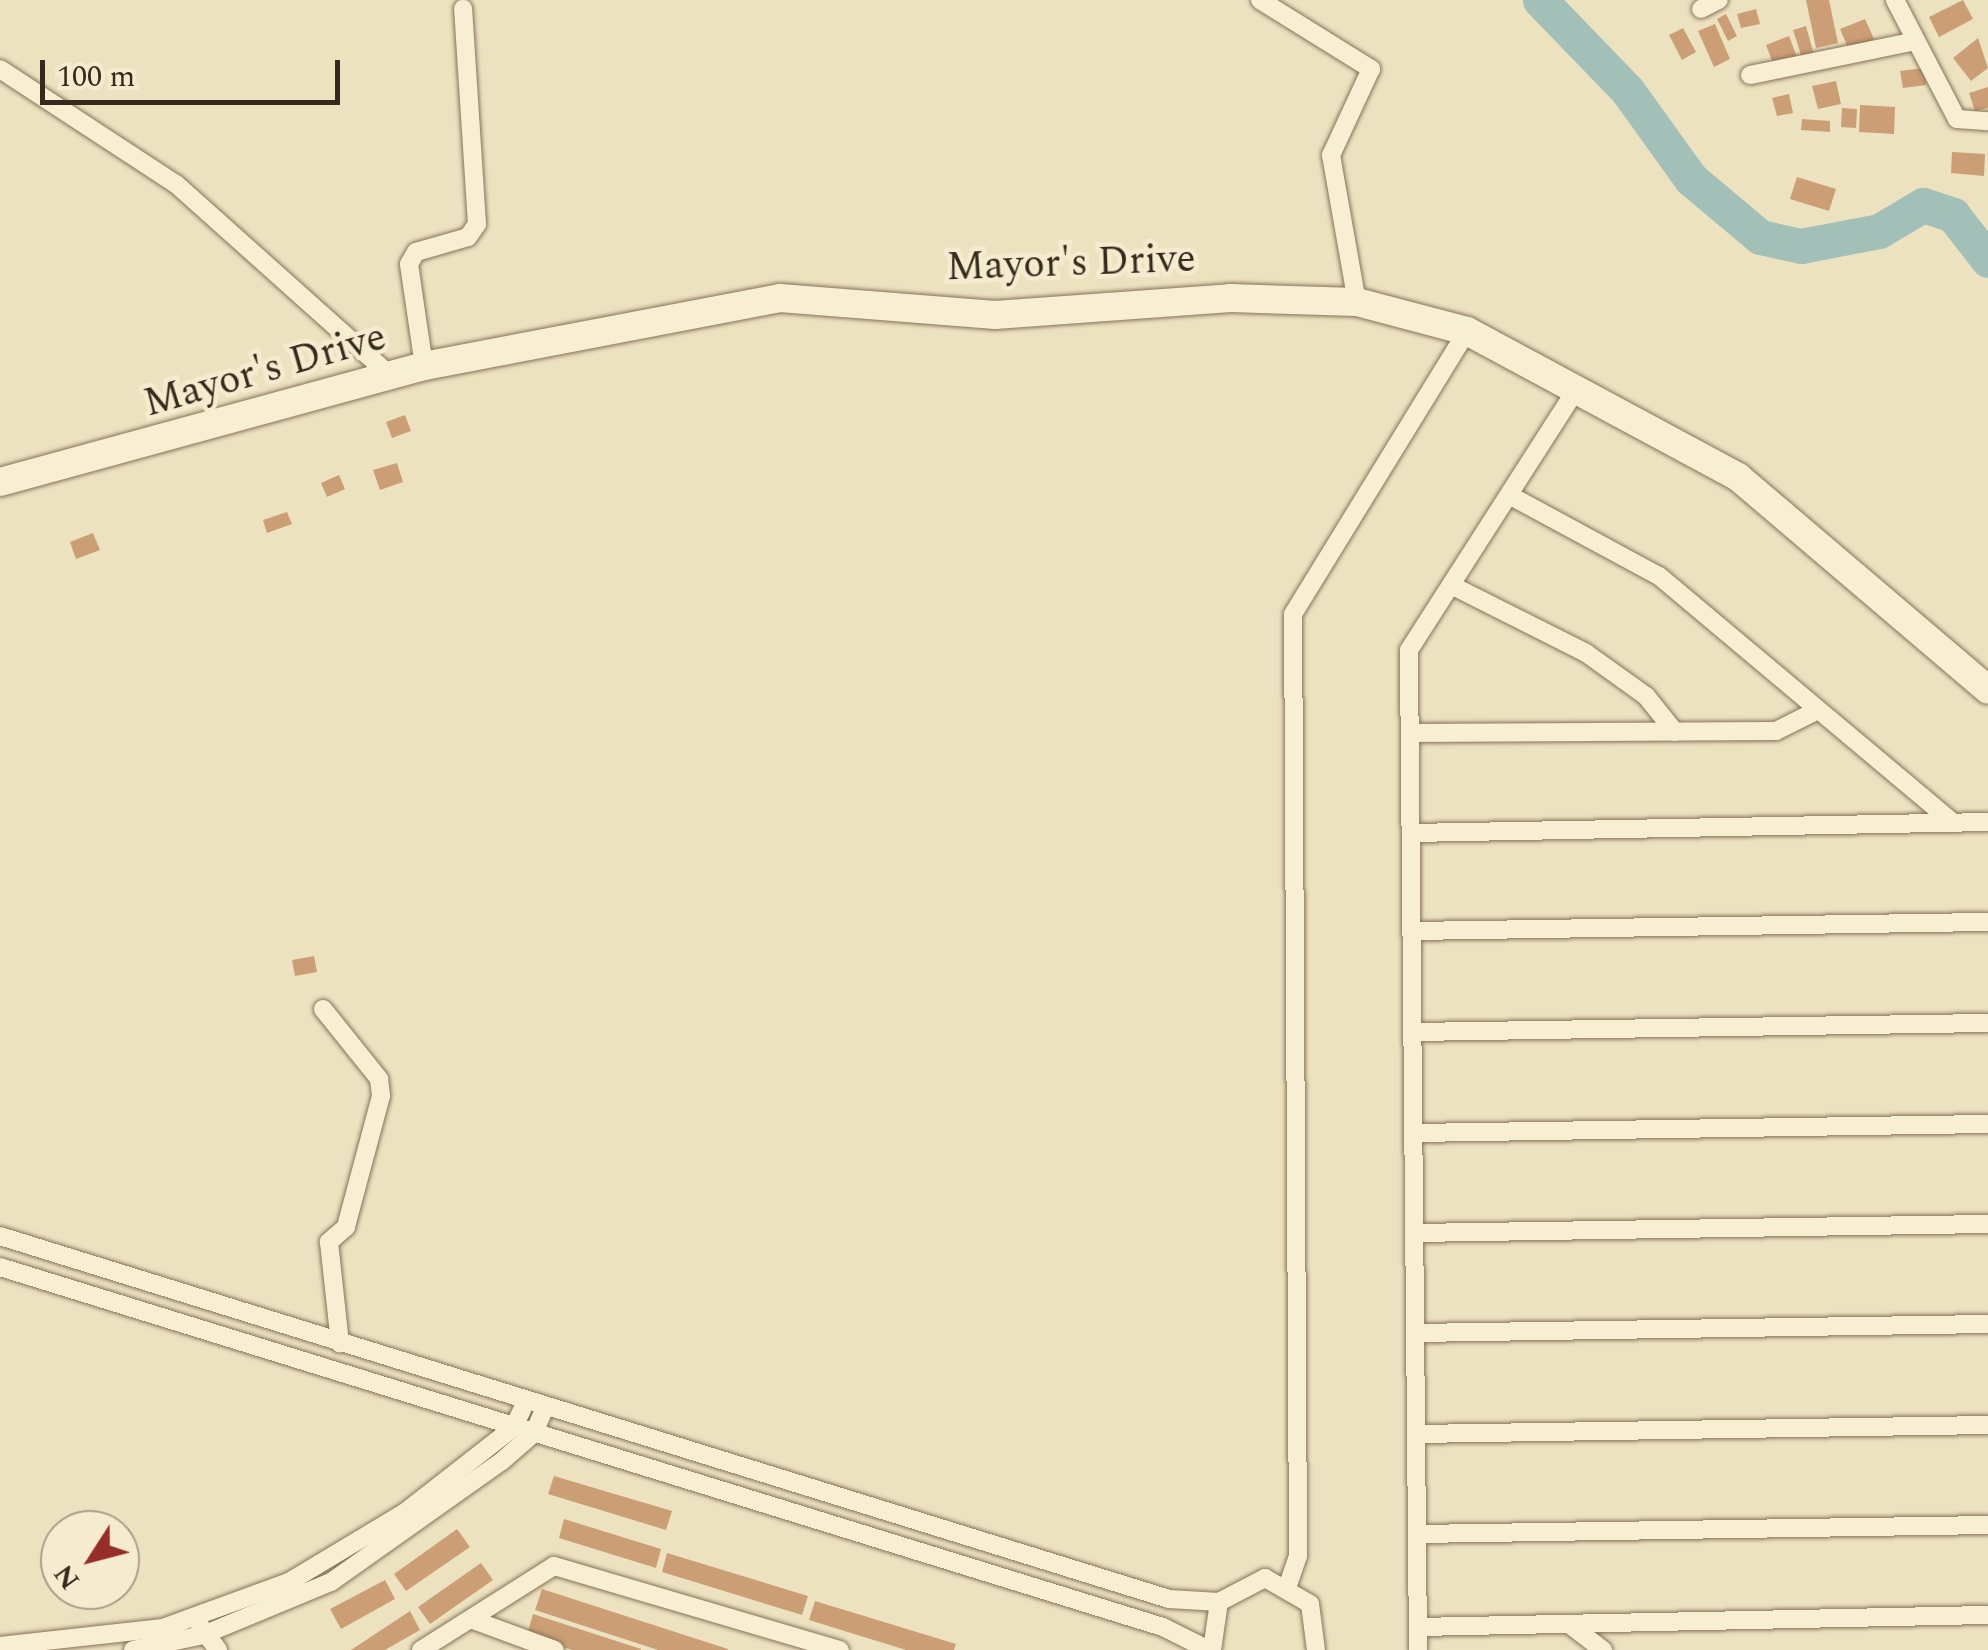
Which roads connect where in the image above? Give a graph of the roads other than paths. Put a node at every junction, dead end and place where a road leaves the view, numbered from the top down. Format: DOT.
graph roads {
  1 [pos="1260,0"];
  2 [pos="1719,0"];
  3 [pos="1894,0"];
  4 [pos="463,8"];
  5 [pos="1701,9"];
  6 [pos="1916,41"];
  7 [pos="0,69"];
  8 [pos="1750,76"];
  9 [pos="1988,121"];
  10 [pos="1357,302"];
  11 [pos="1467,331"];
  12 [pos="424,366"];
  13 [pos="392,376"];
  14 [pos="1577,388"];
  15 [pos="0,482"];
  16 [pos="1509,495"];
  17 [pos="1451,585"];
  18 [pos="1988,690"];
  19 [pos="1812,713"];
  20 [pos="1674,732"];
  21 [pos="1410,733"];
  22 [pos="1952,822"];
  23 [pos="1988,822"];
  24 [pos="1411,833"];
  25 [pos="1988,922"];
  26 [pos="1412,931"];
  27 [pos="323,1009"];
  28 [pos="1988,1023"];
  29 [pos="1413,1032"];
  30 [pos="1988,1124"];
  31 [pos="1414,1133"];
  32 [pos="1988,1224"];
  33 [pos="1414,1233"];
  34 [pos="0,1236"];
  35 [pos="0,1267"];
  36 [pos="1988,1324"];
  37 [pos="1415,1333"];
  38 [pos="340,1343"];
  39 [pos="536,1404"];
  40 [pos="1988,1425"];
  41 [pos="514,1427"];
  42 [pos="534,1433"];
  43 [pos="1416,1434"];
  44 [pos="1988,1525"];
  45 [pos="1417,1534"];
  46 [pos="1288,1585"];
  47 [pos="1219,1602"];
  48 [pos="1988,1615"];
  49 [pos="473,1620"];
  50 [pos="1569,1624"];
  51 [pos="200,1626"];
  52 [pos="1418,1628"];
  53 [pos="1317,1644"];
  54 [pos="0,1646"];
  55 [pos="133,1650"];
  56 [pos="218,1650"];
  57 [pos="420,1650"];
  58 [pos="555,1650"];
  59 [pos="840,1650"];
  60 [pos="1210,1650"];
  61 [pos="1338,1650"];
  62 [pos="1418,1650"];
  63 [pos="1603,1650"];
  1 -- 10 [label="street"];
  2 -- 5 [label="street"];
  3 -- 6 [label="street"];
  4 -- 12 [label="street"];
  6 -- 8 [label="street"];
  6 -- 9 [label="street"];
  7 -- 13 [label="street"];
  10 -- 11 [label="street, Mayor's Drive"];
  10 -- 12 [label="street, Mayor's Drive"];
  11 -- 14 [label="street, Mayor's Drive"];
  11 -- 46 [label="street"];
  12 -- 13 [label="street, Mayor's Drive"];
  13 -- 15 [label="street, Mayor's Drive"];
  14 -- 16 [label="street"];
  14 -- 18 [label="street, Mayor's Drive"];
  16 -- 17 [label="street"];
  16 -- 19 [label="street"];
  17 -- 20 [label="street"];
  17 -- 21 [label="street"];
  19 -- 20 [label="street"];
  19 -- 22 [label="street"];
  20 -- 21 [label="street"];
  21 -- 24 [label="street"];
  22 -- 23 [label="street"];
  22 -- 24 [label="street"];
  24 -- 26 [label="street"];
  25 -- 26 [label="street"];
  26 -- 29 [label="street"];
  27 -- 38 [label="street"];
  28 -- 29 [label="street"];
  29 -- 31 [label="street"];
  30 -- 31 [label="street"];
  31 -- 33 [label="street"];
  32 -- 33 [label="street"];
  33 -- 37 [label="street"];
  34 -- 38 [label="street"];
  35 -- 41 [label="street"];
  36 -- 37 [label="street"];
  37 -- 43 [label="street"];
  38 -- 39 [label="street"];
  39 -- 41 [label="street"];
  39 -- 42 [label="street"];
  39 -- 47 [label="street"];
  40 -- 43 [label="street"];
  41 -- 42 [label="street"];
  41 -- 51 [label="street"];
  42 -- 51 [label="street"];
  42 -- 60 [label="street"];
  43 -- 45 [label="street"];
  44 -- 45 [label="street"];
  45 -- 52 [label="street"];
  46 -- 47 [label="street"];
  46 -- 53 [label="street"];
  47 -- 60 [label="street"];
  48 -- 50 [label="street"];
  49 -- 57 [label="street"];
  49 -- 58 [label="street"];
  49 -- 59 [label="street"];
  50 -- 52 [label="street"];
  50 -- 63 [label="street"];
  51 -- 54 [label="street"];
  51 -- 55 [label="street"];
  51 -- 56 [label="street"];
  52 -- 62 [label="street"];
  53 -- 61 [label="street"];
}
